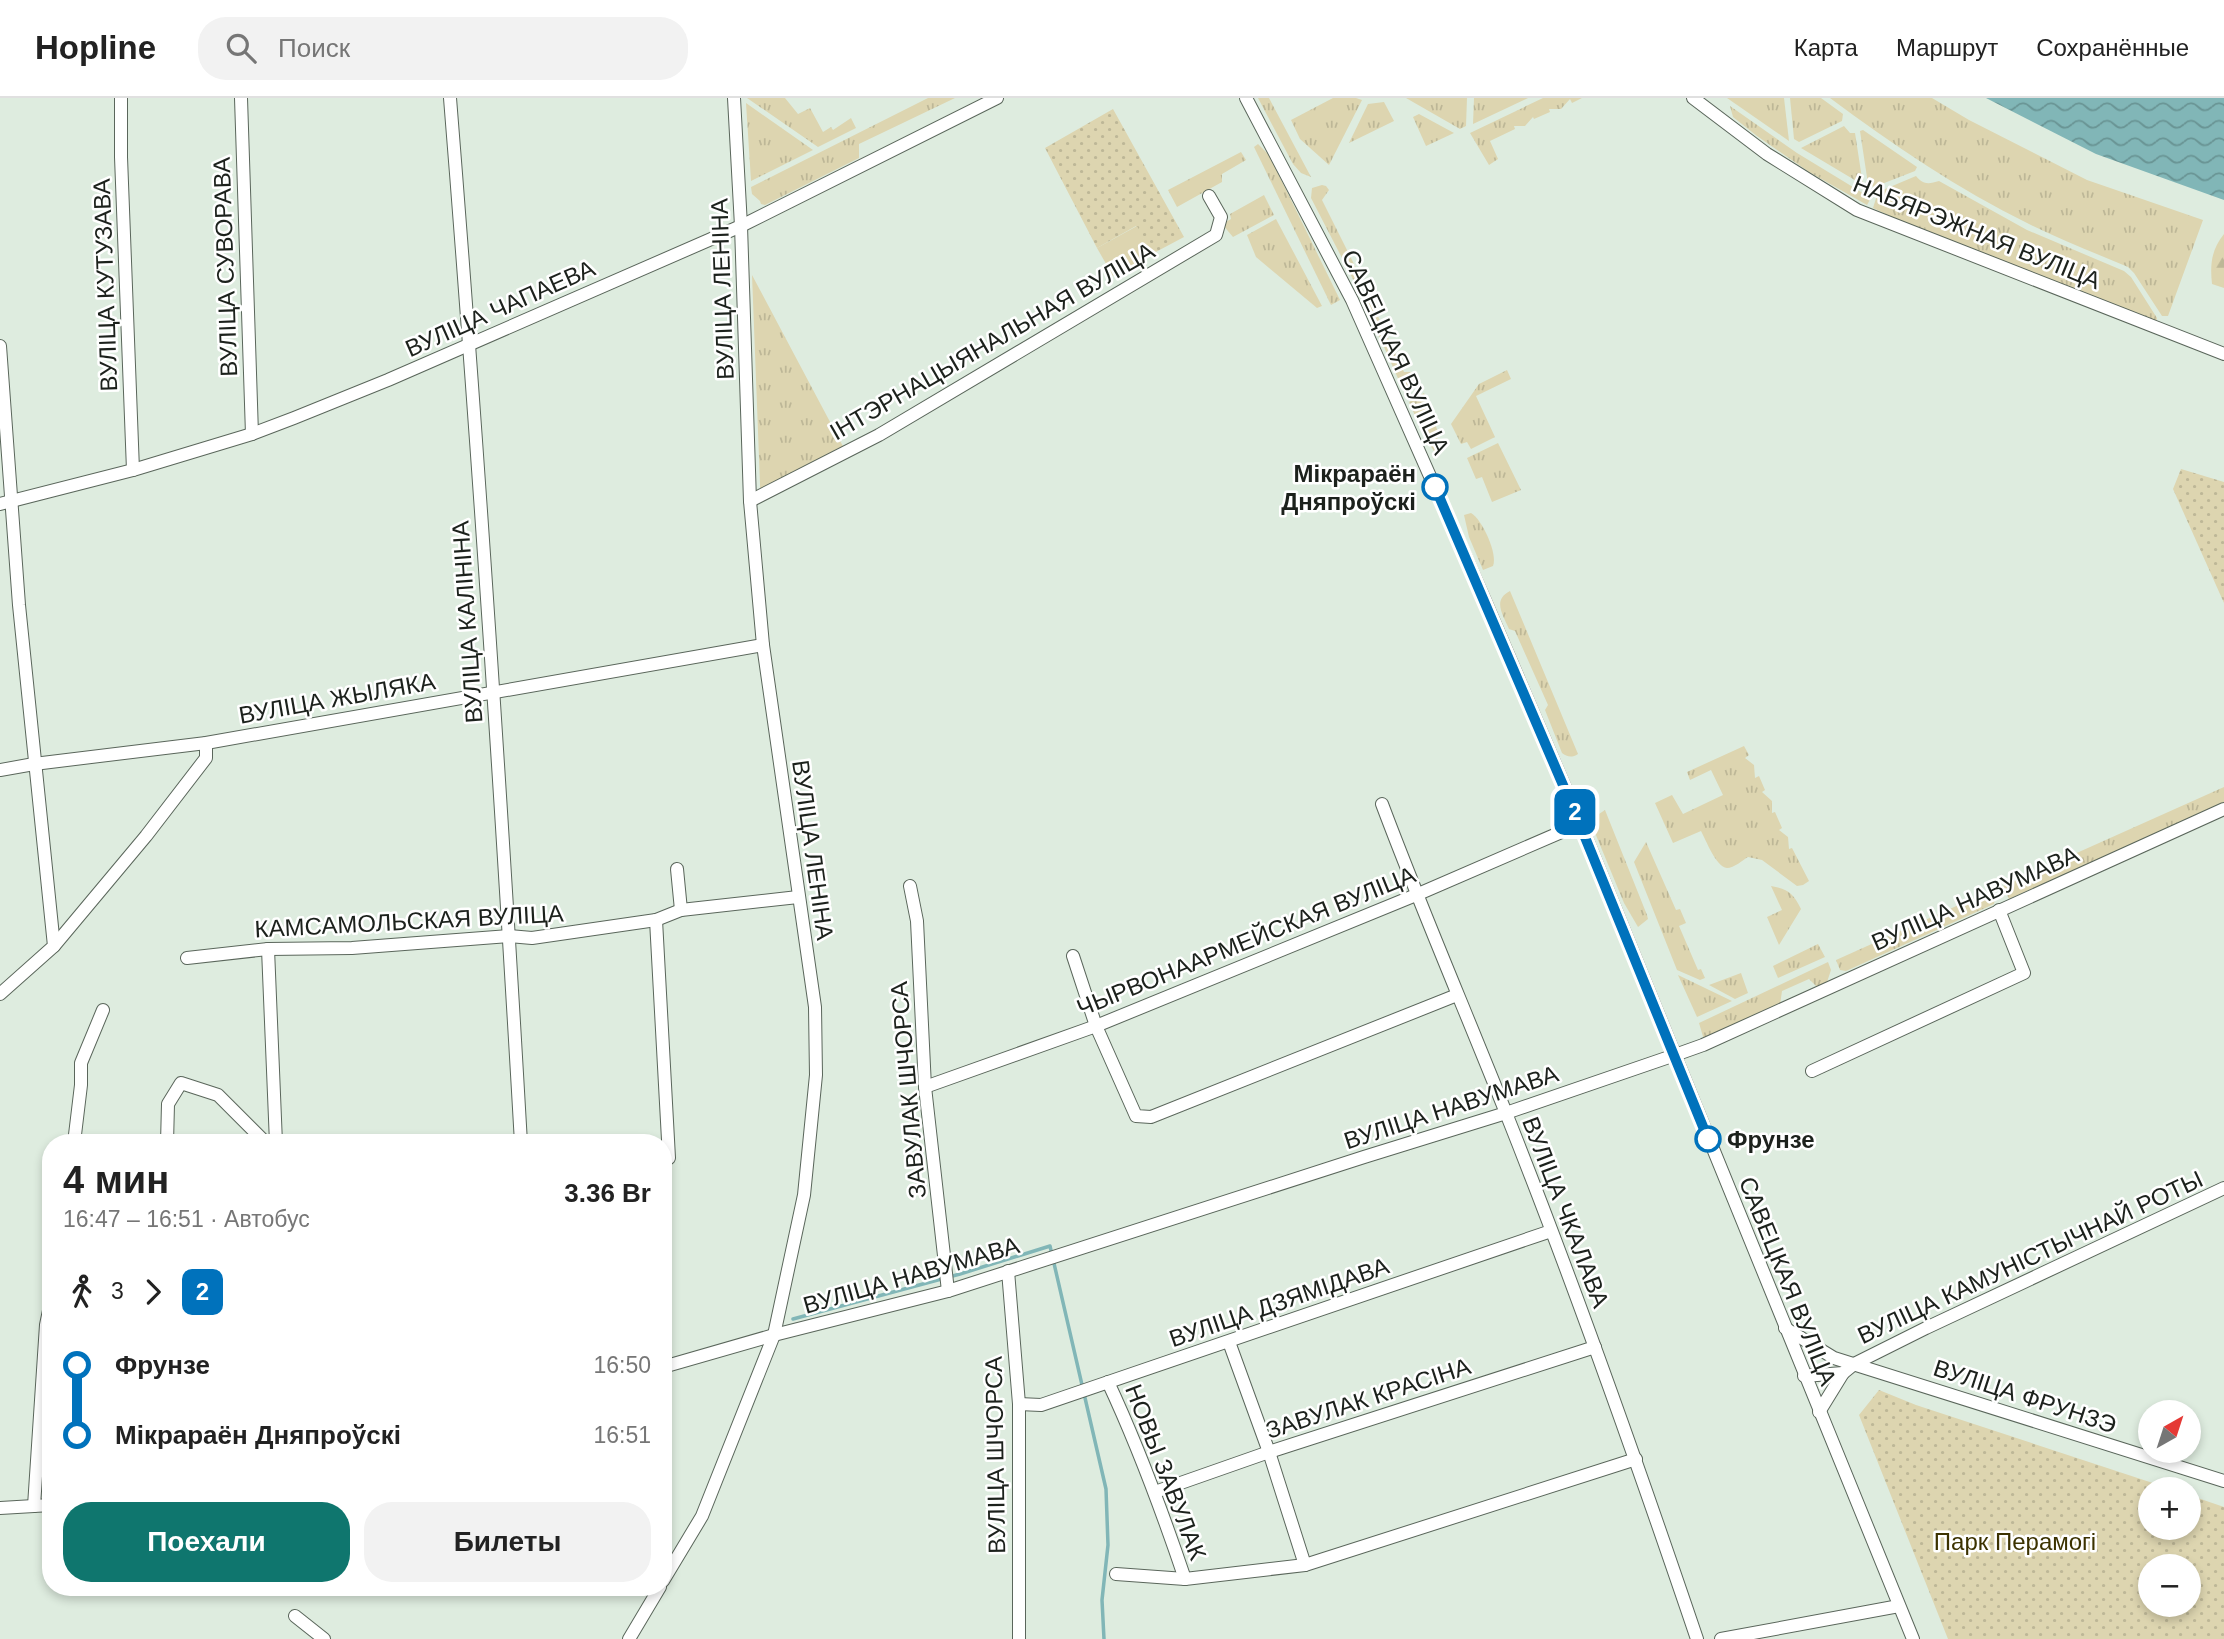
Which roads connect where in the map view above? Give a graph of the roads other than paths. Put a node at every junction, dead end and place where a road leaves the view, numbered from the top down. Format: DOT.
graph roads {
  1 [pos="121,98"];
  2 [pos="241,98"];
  3 [pos="450,98"];
  4 [pos="734,98"];
  5 [pos="997,98"];
  6 [pos="1246,98"];
  7 [pos="1693,98"];
  8 [pos="1209,196"];
  9 [pos="741,226"];
  10 [pos="470,344"];
  11 [pos="0,346"];
  12 [pos="2224,354"];
  13 [pos="252,434"];
  14 [pos="133,470"];
  15 [pos="750,501"];
  16 [pos="6,503"];
  17 [pos="763,645"];
  18 [pos="493,691"];
  19 [pos="206,743"];
  20 [pos="34,764"];
  21 [pos="0,770"];
  22 [pos="1382,804"];
  23 [pos="2224,809"];
  24 [pos="1580,824"];
  25 [pos="677,869"];
  26 [pos="910,886"];
  27 [pos="1416,895"];
  28 [pos="798,897"];
  29 [pos="681,910"];
  30 [pos="1999,910"];
  31 [pos="656,920"];
  32 [pos="509,936"];
  33 [pos="54,946"];
  34 [pos="268,948"];
  35 [pos="1073,956"];
  36 [pos="187,958"];
  37 [pos="0,995"];
  38 [pos="1457,995"];
  39 [pos="103,1010"];
  40 [pos="1096,1026"];
  41 [pos="1675,1055"];
  42 [pos="1812,1071"];
  43 [pos="925,1087"];
  44 [pos="1506,1113"];
  45 [pos="75,1134"];
  46 [pos="167,1134"];
  47 [pos="257,1134"];
  48 [pos="276,1134"];
  49 [pos="520,1134"];
  50 [pos="668,1134"];
  51 [pos="2224,1188"];
  52 [pos="1551,1231"];
  53 [pos="1009,1271"];
  54 [pos="948,1291"];
  55 [pos="1785,1328"];
  56 [pos="774,1335"];
  57 [pos="1229,1342"];
  58 [pos="1595,1347"];
  59 [pos="1834,1357"];
  60 [pos="672,1364"];
  61 [pos="1854,1364"];
  62 [pos="1843,1373"];
  63 [pos="1804,1376"];
  64 [pos="1108,1382"];
  65 [pos="42,1385"];
  66 [pos="1019,1404"];
  67 [pos="1819,1412"];
  68 [pos="1269,1452"];
  69 [pos="1636,1459"];
  70 [pos="2224,1481"];
  71 [pos="1155,1492"];
  72 [pos="34,1506"];
  73 [pos="42,1506"];
  74 [pos="0,1508"];
  75 [pos="1305,1565"];
  76 [pos="672,1566"];
  77 [pos="1116,1574"];
  78 [pos="1185,1579"];
  79 [pos="655,1596"];
  80 [pos="1899,1606"];
  81 [pos="295,1616"];
  82 [pos="324,1639"];
  83 [pos="629,1639"];
  84 [pos="1019,1639"];
  85 [pos="1697,1639"];
  86 [pos="1721,1639"];
  87 [pos="1913,1639"];
  1 -- 14 [label="street, ВУЛІЦА КУТУЗАВА"];
  2 -- 13 [label="street, ВУЛІЦА СУВОРАВА"];
  3 -- 10 [label="street, ВУЛІЦА КАЛІНІНА"];
  4 -- 9 [label="street, ВУЛІЦА ЛЕНІНА"];
  5 -- 9 [label="street, ВУЛІЦА ЧАПАЕВА"];
  6 -- 24 [label="street, САВЕЦКАЯ ВУЛІЦА"];
  7 -- 12 [label="street, НАБЯРЭЖНАЯ ВУЛІЦА"];
  8 -- 15 [label="street, ІНТЭРНАЦЫЯНАЛЬНАЯ ВУЛІЦА"];
  9 -- 10 [label="street, ВУЛІЦА ЧАПАЕВА"];
  9 -- 15 [label="street, ВУЛІЦА ЛЕНІНА"];
  10 -- 13 [label="street, ВУЛІЦА ЧАПАЕВА"];
  10 -- 18 [label="street, ВУЛІЦА КАЛІНІНА"];
  11 -- 16 [label="street"];
  13 -- 14 [label="street, ВУЛІЦА ЧАПАЕВА"];
  14 -- 16 [label="street, ВУЛІЦА ЧАПАЕВА"];
  15 -- 17 [label="street, ВУЛІЦА ЛЕНІНА"];
  16 -- 20 [label="street"];
  17 -- 18 [label="street, ВУЛІЦА ЖЫЛЯКА"];
  17 -- 28 [label="street, ВУЛІЦА ЛЕНІНА"];
  18 -- 19 [label="street, ВУЛІЦА ЖЫЛЯКА"];
  18 -- 32 [label="street, ВУЛІЦА КАЛІНІНА"];
  19 -- 20 [label="street, ВУЛІЦА ЖЫЛЯКА"];
  19 -- 33 [label="street"];
  20 -- 21 [label="street, ВУЛІЦА ЖЫЛЯКА"];
  20 -- 33 [label="street"];
  22 -- 27 [label="street, ВУЛІЦА ЧКАЛАВА"];
  23 -- 30 [label="street, ВУЛІЦА НАВУМАВА"];
  24 -- 27 [label="street, ЧЫРВОНААРМЕЙСКАЯ ВУЛІЦА"];
  24 -- 41 [label="street, САВЕЦКАЯ ВУЛІЦА"];
  25 -- 29 [label="street"];
  26 -- 43 [label="street, ЗАВУЛАК ШЧОРСА"];
  27 -- 38 [label="street, ВУЛІЦА ЧКАЛАВА"];
  27 -- 40 [label="street, ЧЫРВОНААРМЕЙСКАЯ ВУЛІЦА"];
  28 -- 29 [label="street, КАМСАМОЛЬСКАЯ ВУЛІЦА"];
  28 -- 56 [label="street, ВУЛІЦА ЛЕНІНА"];
  29 -- 31 [label="street, КАМСАМОЛЬСКАЯ ВУЛІЦА"];
  30 -- 41 [label="street, ВУЛІЦА НАВУМАВА"];
  30 -- 42 [label="street"];
  31 -- 32 [label="street, КАМСАМОЛЬСКАЯ ВУЛІЦА"];
  31 -- 50 [label="street"];
  32 -- 34 [label="street, КАМСАМОЛЬСКАЯ ВУЛІЦА"];
  32 -- 49 [label="street, ВУЛІЦА КАЛІНІНА"];
  33 -- 37 [label="street"];
  34 -- 36 [label="street, КАМСАМОЛЬСКАЯ ВУЛІЦА"];
  34 -- 48 [label="street"];
  35 -- 40 [label="street"];
  38 -- 40 [label="street"];
  38 -- 44 [label="street, ВУЛІЦА ЧКАЛАВА"];
  39 -- 45 [label="street"];
  40 -- 43 [label="street, ЧЫРВОНААРМЕЙСКАЯ ВУЛІЦА"];
  41 -- 44 [label="street, ВУЛІЦА НАВУМАВА"];
  41 -- 55 [label="street, САВЕЦКАЯ ВУЛІЦА"];
  43 -- 54 [label="street, ЗАВУЛАК ШЧОРСА"];
  44 -- 52 [label="street, ВУЛІЦА ЧКАЛАВА"];
  44 -- 53 [label="street, ВУЛІЦА НАВУМАВА"];
  46 -- 47 [label="street"];
  51 -- 61 [label="street, ВУЛІЦА КАМУНІСТЫЧНАЙ РОТЫ"];
  52 -- 57 [label="street, ВУЛІЦА ДЗЯМІДАВА"];
  52 -- 58 [label="street, ВУЛІЦА ЧКАЛАВА"];
  53 -- 54 [label="street, ВУЛІЦА НАВУМАВА"];
  53 -- 66 [label="street, ВУЛІЦА ШЧОРСА"];
  54 -- 56 [label="street, ВУЛІЦА НАВУМАВА"];
  55 -- 59 [label="street, ВУЛІЦА ФРУНЗЭ"];
  55 -- 63 [label="street, САВЕЦКАЯ ВУЛІЦА"];
  56 -- 60 [label="street, ВУЛІЦА НАВУМАВА"];
  56 -- 76 [label="street, ВУЛІЦА ЛЕНІНА"];
  57 -- 64 [label="street, ВУЛІЦА ДЗЯМІДАВА"];
  57 -- 68 [label="street"];
  58 -- 68 [label="street, ЗАВУЛАК КРАСІНА"];
  58 -- 69 [label="street, ВУЛІЦА ЧКАЛАВА"];
  59 -- 61 [label="street, ВУЛІЦА ФРУНЗЭ"];
  59 -- 63 [label="street"];
  61 -- 62 [label="street"];
  61 -- 70 [label="street, ВУЛІЦА ФРУНЗЭ"];
  62 -- 63 [label="street"];
  62 -- 67 [label="street"];
  63 -- 67 [label="street, САВЕЦКАЯ ВУЛІЦА"];
  64 -- 66 [label="street, ВУЛІЦА ДЗЯМІДАВА"];
  64 -- 71 [label="street, НОВЫ ЗАВУЛАК"];
  65 -- 72 [label="street"];
  66 -- 84 [label="street, ВУЛІЦА ШЧОРСА"];
  67 -- 80 [label="street, САВЕЦКАЯ ВУЛІЦА"];
  68 -- 71 [label="street, ЗАВУЛАК КРАСІНА"];
  68 -- 75 [label="street"];
  69 -- 75 [label="street"];
  69 -- 85 [label="street, ВУЛІЦА ЧКАЛАВА"];
  71 -- 78 [label="street, НОВЫ ЗАВУЛАК"];
  72 -- 73 [label="street"];
  72 -- 74 [label="street"];
  75 -- 78 [label="street"];
  77 -- 78 [label="street"];
  79 -- 83 [label="street"];
  80 -- 86 [label="street"];
  80 -- 87 [label="street, САВЕЦКАЯ ВУЛІЦА"];
  81 -- 82 [label="street"];
}
